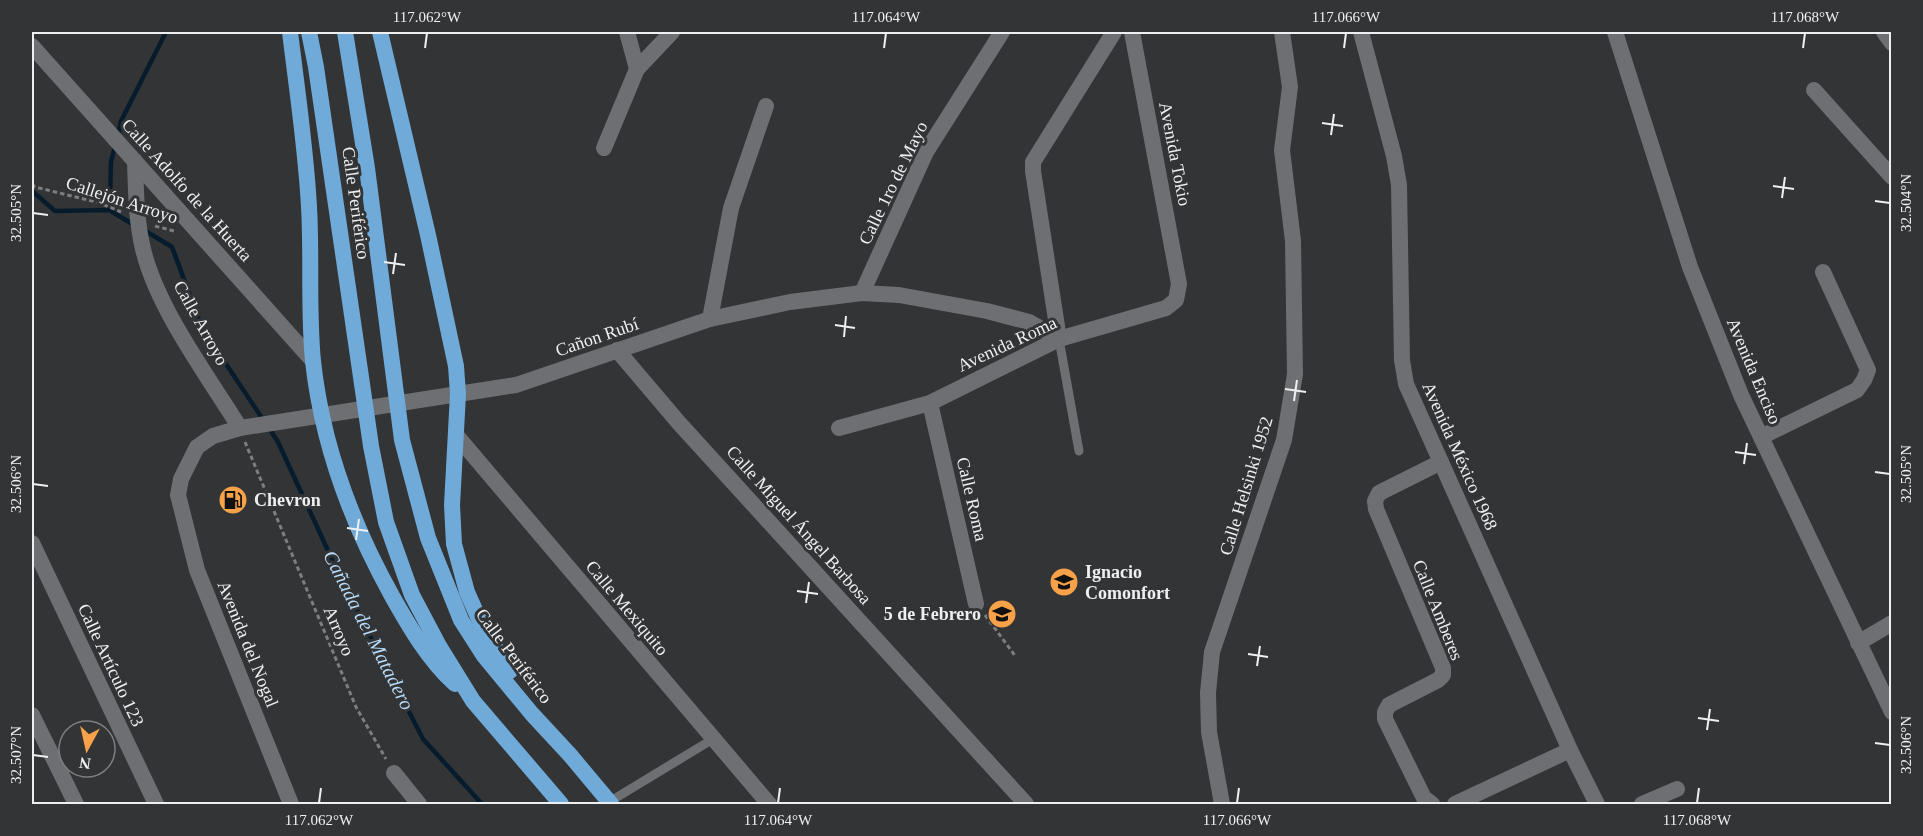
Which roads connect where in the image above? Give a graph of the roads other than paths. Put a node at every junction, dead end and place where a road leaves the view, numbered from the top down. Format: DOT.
graph roads {
  1 [pos="290,32"];
  2 [pos="309,32"];
  3 [pos="345,32"];
  4 [pos="380,32"];
  5 [pos="627,32"];
  6 [pos="672,32"];
  7 [pos="1002,32"];
  8 [pos="1114,32"];
  9 [pos="1132,32"];
  10 [pos="1282,32"];
  11 [pos="1361,32"];
  12 [pos="1615,32"];
  13 [pos="1884,32"];
  14 [pos="1892,43"];
  15 [pos="32,46"];
  16 [pos="637,69"];
  17 [pos="1814,90"];
  18 [pos="766,106"];
  19 [pos="604,148"];
  20 [pos="135,161"];
  21 [pos="1892,177"];
  22 [pos="1823,272"];
  23 [pos="1179,284"];
  24 [pos="862,293"];
  25 [pos="710,319"];
  26 [pos="1059,339"];
  27 [pos="617,350"];
  28 [pos="313,361"];
  29 [pos="458,394"];
  30 [pos="930,403"];
  31 [pos="321,416"];
  32 [pos="246,427"];
  33 [pos="839,428"];
  34 [pos="456,435"];
  35 [pos="1761,436"];
  36 [pos="1079,451"];
  37 [pos="1441,462"];
  38 [pos="178,495"];
  39 [pos="32,543"];
  40 [pos="976,604"];
  41 [pos="1892,623"];
  42 [pos="1858,643"];
  43 [pos="473,701"];
  44 [pos="1892,712"];
  45 [pos="32,715"];
  46 [pos="713,740"];
  47 [pos="1570,750"];
  48 [pos="570,755"];
  49 [pos="394,773"];
  50 [pos="1677,789"];
  51 [pos="610,803"];
  52 [pos="76,804"];
  53 [pos="156,804"];
  54 [pos="291,804"];
  55 [pos="419,804"];
  56 [pos="561,804"];
  57 [pos="769,804"];
  58 [pos="1026,804"];
  59 [pos="1222,804"];
  60 [pos="1432,804"];
  61 [pos="1455,804"];
  62 [pos="1597,804"];
  63 [pos="1642,804"];
  1 -- 28 [label="highway"];
  2 -- 43 [label="highway, Calle Periférico"];
  3 -- 48 [label="highway, Calle Periférico"];
  4 -- 29 [label="highway"];
  5 -- 16 [label="street"];
  6 -- 16 [label="street"];
  7 -- 24 [label="street, Calle 1ro de Mayo"];
  8 -- 26 [label="street"];
  9 -- 23 [label="street, Avenida Tokio"];
  10 -- 59 [label="street, Calle Helsinki 1952"];
  11 -- 37 [label="street, Avenida México 1968"];
  12 -- 35 [label="street, Avenida Enciso"];
  13 -- 14 [label="street"];
  15 -- 20 [label="street, Calle Adolfo de la Huerta"];
  16 -- 19 [label="street"];
  17 -- 21 [label="street"];
  18 -- 25 [label="street"];
  20 -- 28 [label="street, Calle Adolfo de la Huerta"];
  20 -- 32 [label="street, Calle Arroyo"];
  22 -- 35 [label="street"];
  23 -- 26 [label="street, Avenida Roma"];
  24 -- 25 [label="street, Cañon Rubí"];
  24 -- 26 [label="street, Cañon Rubí"];
  25 -- 27 [label="street, Cañon Rubí"];
  26 -- 30 [label="street, Avenida Roma"];
  26 -- 36 [label="lane"];
  27 -- 29 [label="street, Cañon Rubí"];
  27 -- 58 [label="street, Calle Miguel Ángel Barbosa"];
  28 -- 31 [label="highway"];
  29 -- 31 [label="street, Cañon Rubí"];
  29 -- 34 [label="highway"];
  30 -- 33 [label="street, Avenida Roma"];
  30 -- 40 [label="street, Calle Roma"];
  31 -- 32 [label="street, Cañon Rubí"];
  31 -- 43 [label="highway"];
  32 -- 38 [label="street, Cañon Rubí"];
  34 -- 46 [label="street, Calle Mexiquito"];
  34 -- 48 [label="highway"];
  35 -- 42 [label="street, Avenida Enciso"];
  37 -- 47 [label="street, Avenida México 1968"];
  37 -- 60 [label="street, Calle Amberes"];
  38 -- 54 [label="street, Avenida del Nogal"];
  39 -- 53 [label="street, Calle Artículo 123"];
  41 -- 42 [label="street"];
  42 -- 44 [label="street, Avenida Enciso"];
  43 -- 56 [label="highway"];
  45 -- 52 [label="street"];
  46 -- 51 [label="lane"];
  46 -- 57 [label="street, Calle Mexiquito"];
  47 -- 61 [label="street"];
  47 -- 62 [label="street, Avenida México 1968"];
  48 -- 51 [label="highway, Calle Periférico"];
  49 -- 55 [label="street"];
  50 -- 63 [label="street"];
}
